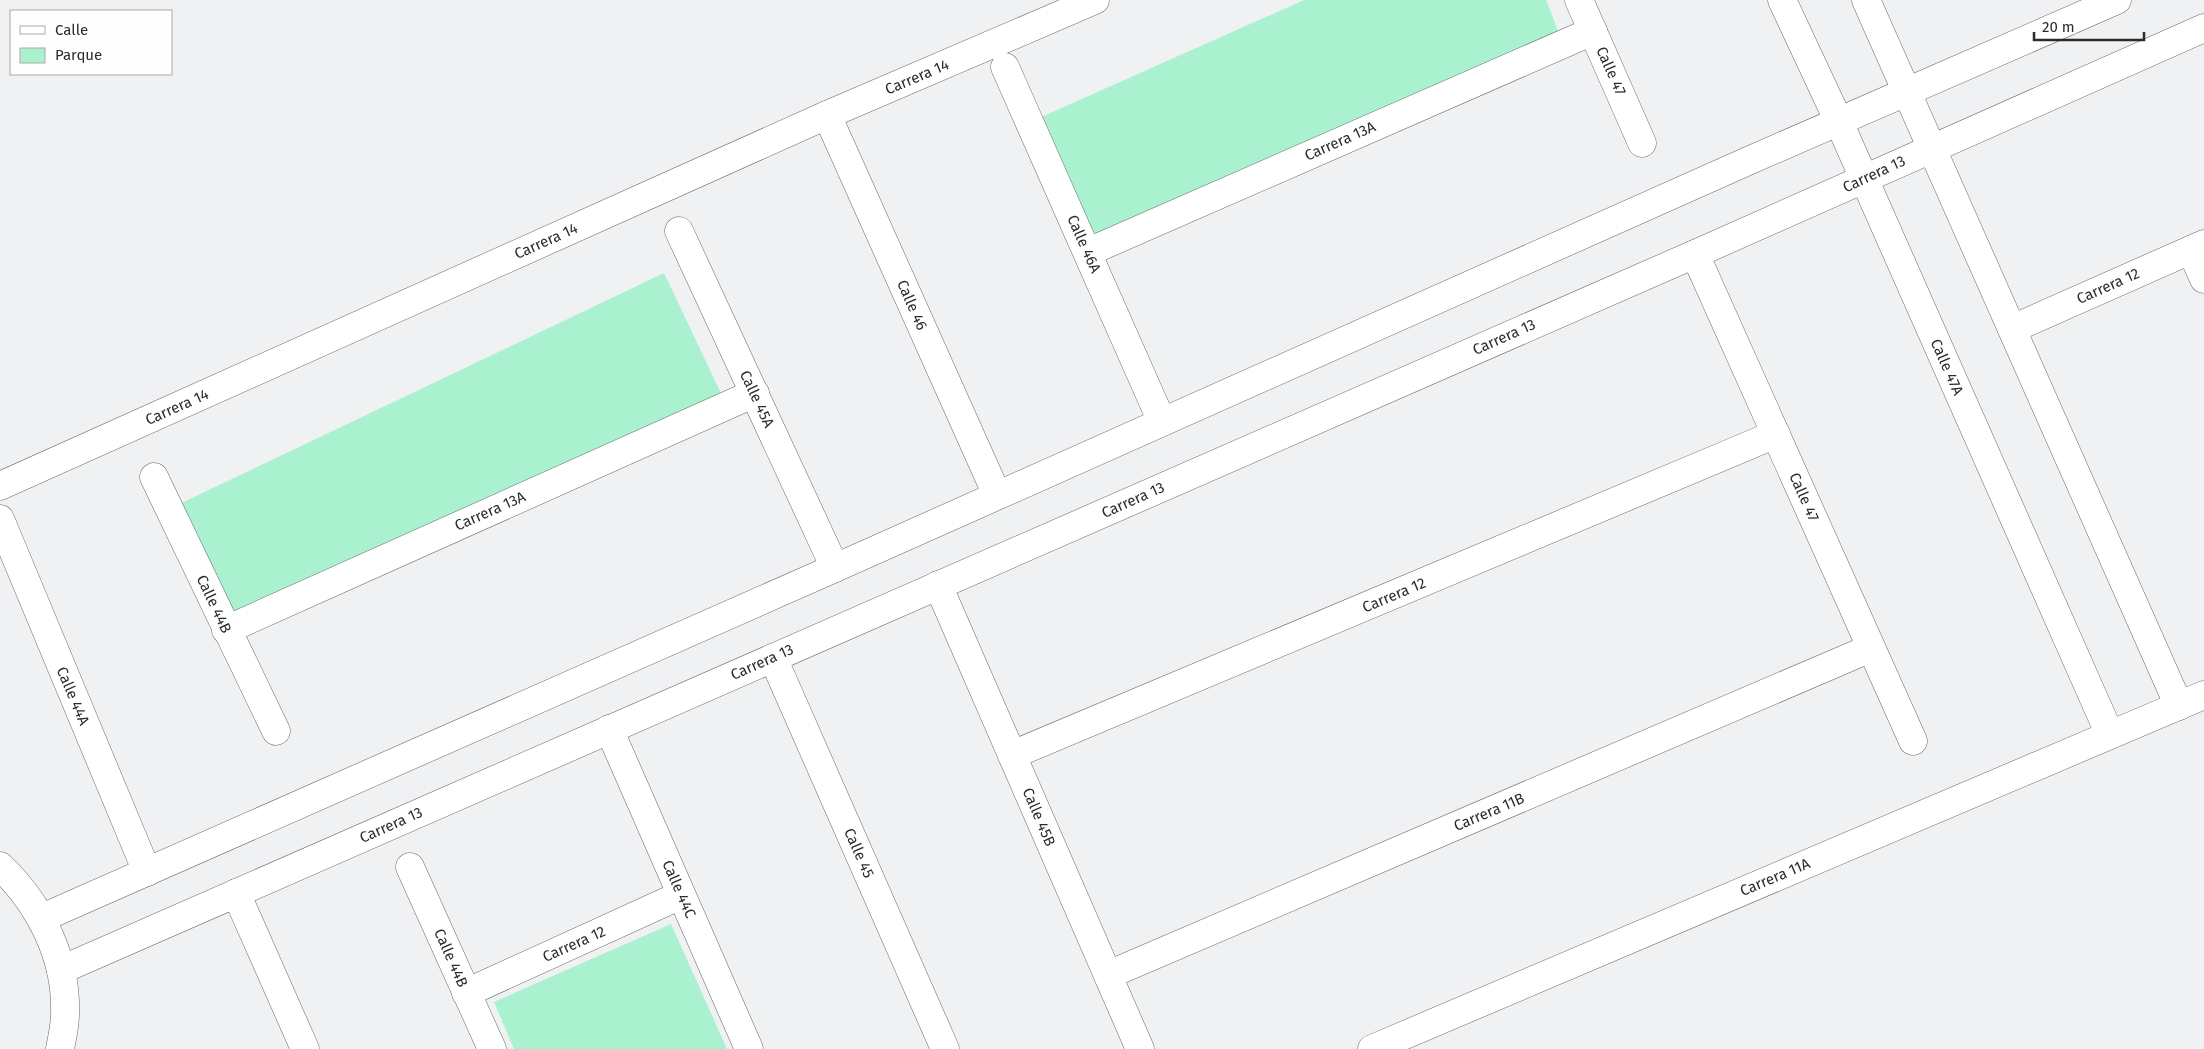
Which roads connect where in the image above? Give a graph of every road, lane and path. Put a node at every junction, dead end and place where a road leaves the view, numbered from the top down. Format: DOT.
graph roads {
  1 [pos="1095,0"];
  2 [pos="1580,0"];
  3 [pos="1782,0"];
  4 [pos="1866,0"];
  5 [pos="2117,0"];
  6 [pos="2085,7"];
  7 [pos="2204,28"];
  8 [pos="1593,31"];
  9 [pos="1005,67"];
  10 [pos="1908,93"];
  11 [pos="827,115"];
  12 [pos="1839,122"];
  13 [pos="1642,143"];
  14 [pos="1932,147"];
  15 [pos="1864,178"];
  16 [pos="679,231"];
  17 [pos="2197,247"];
  18 [pos="1088,252"];
  19 [pos="1696,254"];
  20 [pos="2204,279"];
  21 [pos="2012,329"];
  22 [pos="754,393"];
  23 [pos="1162,422"];
  24 [pos="1776,434"];
  25 [pos="154,477"];
  26 [pos="0,486"];
  27 [pos="997,496"];
  28 [pos="0,519"];
  29 [pos="835,568"];
  30 [pos="938,585"];
  31 [pos="226,630"];
  32 [pos="1871,648"];
  33 [pos="773,658"];
  34 [pos="2204,695"];
  35 [pos="2179,706"];
  36 [pos="609,729"];
  37 [pos="276,732"];
  38 [pos="2110,735"];
  39 [pos="1913,741"];
  40 [pos="1012,755"];
  41 [pos="0,866"];
  42 [pos="410,867"];
  43 [pos="147,872"];
  44 [pos="236,893"];
  45 [pos="681,895"];
  46 [pos="42,918"];
  47 [pos="61,970"];
  48 [pos="1108,975"];
  49 [pos="466,992"];
  50 [pos="60,1049"];
  51 [pos="305,1049"];
  52 [pos="492,1049"];
  53 [pos="748,1049"];
  54 [pos="945,1049"];
  55 [pos="1140,1049"];
  56 [pos="1372,1049"];
  1 -- 11 [label="street, Carrera 14"];
  2 -- 8 [label="street, Calle 47"];
  3 -- 12 [label="street, Calle 47A"];
  4 -- 10 [label="street"];
  5 -- 6 [label="street"];
  6 -- 10 [label="street"];
  7 -- 14 [label="street, Carrera 13"];
  8 -- 13 [label="street, Calle 47"];
  8 -- 18 [label="street, Carrera 13A"];
  9 -- 18 [label="street, Calle 46A"];
  10 -- 12 [label="street"];
  10 -- 14 [label="street"];
  11 -- 26 [label="street, Carrera 14"];
  11 -- 27 [label="street, Calle 46"];
  12 -- 15 [label="street, Calle 47A"];
  12 -- 23 [label="street"];
  14 -- 15 [label="street, Carrera 13"];
  14 -- 21 [label="street"];
  15 -- 19 [label="street, Carrera 13"];
  15 -- 38 [label="street, Calle 47A"];
  16 -- 22 [label="street, Calle 45A"];
  17 -- 20 [label="street"];
  17 -- 21 [label="street, Carrera 12"];
  18 -- 23 [label="street, Calle 46A"];
  19 -- 24 [label="street, Calle 47"];
  19 -- 30 [label="street, Carrera 13"];
  21 -- 35 [label="street"];
  22 -- 29 [label="street, Calle 45A"];
  22 -- 31 [label="street, Carrera 13A"];
  23 -- 27 [label="street"];
  24 -- 32 [label="street, Calle 47"];
  24 -- 40 [label="street, Carrera 12"];
  25 -- 31 [label="street, Calle 44B"];
  27 -- 29 [label="street"];
  28 -- 43 [label="street, Calle 44A"];
  29 -- 43 [label="street"];
  30 -- 33 [label="street, Carrera 13"];
  30 -- 40 [label="street, Calle 45B"];
  31 -- 37 [label="street, Calle 44B"];
  32 -- 39 [label="street, Calle 47"];
  32 -- 48 [label="street, Carrera 11B"];
  33 -- 36 [label="street, Carrera 13"];
  33 -- 54 [label="street, Calle 45"];
  34 -- 35 [label="street, Carrera 11A"];
  35 -- 38 [label="street, Carrera 11A"];
  36 -- 44 [label="street, Carrera 13"];
  36 -- 45 [label="street, Calle 44C"];
  38 -- 56 [label="street, Carrera 11A"];
  40 -- 48 [label="street, Calle 45B"];
  41 -- 46 [label="street"];
  42 -- 49 [label="street, Calle 44B"];
  43 -- 46 [label="street"];
  44 -- 47 [label="street, Carrera 13"];
  44 -- 51 [label="street"];
  45 -- 49 [label="street, Carrera 12"];
  45 -- 53 [label="street, Calle 44C"];
  46 -- 47 [label="street"];
  47 -- 50 [label="street"];
  48 -- 55 [label="street, Calle 45B"];
  49 -- 52 [label="street, Calle 44B"];
}
